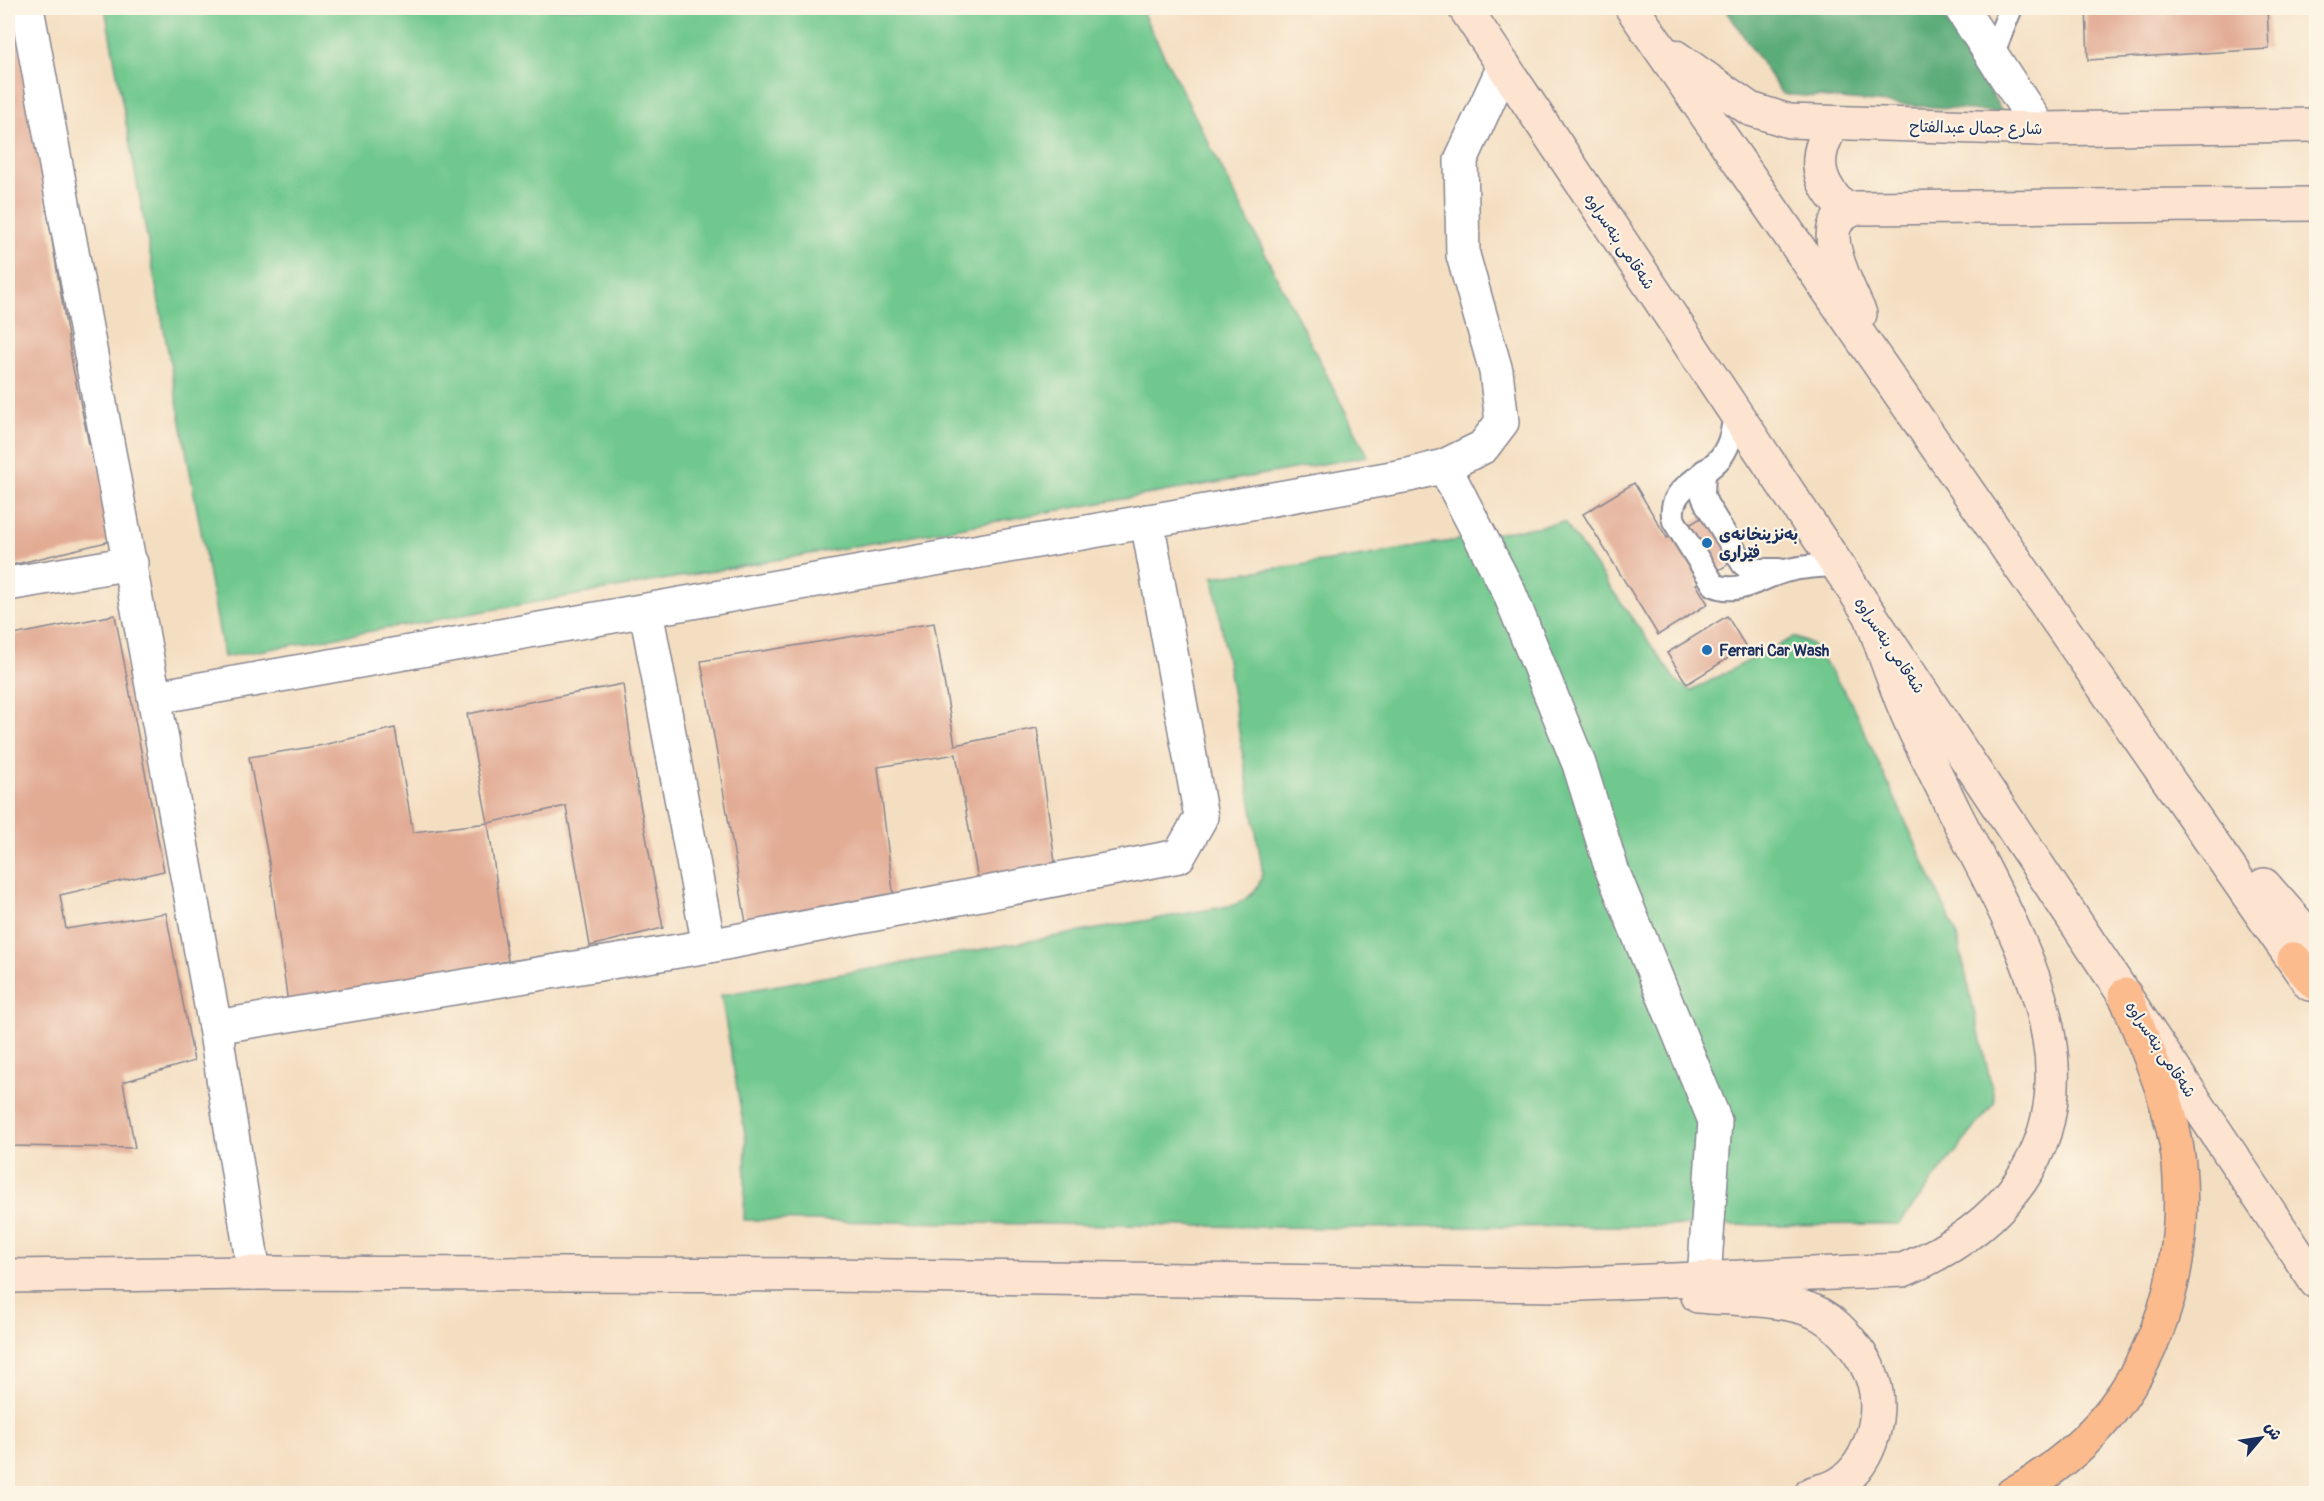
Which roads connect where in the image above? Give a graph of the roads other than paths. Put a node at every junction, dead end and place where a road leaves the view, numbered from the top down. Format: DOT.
graph roads {
  1 [pos="27,8"];
  2 [pos="1465,8"];
  3 [pos="1632,8"];
  4 [pos="1961,8"];
  5 [pos="2011,8"];
  6 [pos="1657,45"];
  7 [pos="1992,55"];
  8 [pos="1504,66"];
  9 [pos="1834,123"];
  10 [pos="2316,125"];
  11 [pos="2040,129"];
  12 [pos="2316,204"];
  13 [pos="1848,212"];
  14 [pos="1881,369"];
  15 [pos="1735,412"];
  16 [pos="1444,466"];
  17 [pos="1704,471"];
  18 [pos="1148,521"];
  19 [pos="131,563"];
  20 [pos="1837,565"];
  21 [pos="1786,570"];
  22 [pos="8,584"];
  23 [pos="646,611"];
  24 [pos="1870,614"];
  25 [pos="156,697"];
  26 [pos="709,946"];
  27 [pos="2305,951"];
  28 [pos="2316,984"];
  29 [pos="2316,992"];
  30 [pos="2125,995"];
  31 [pos="215,1027"];
  32 [pos="254,1273"];
  33 [pos="8,1276"];
  34 [pos="1704,1279"];
  35 [pos="2316,1282"];
  36 [pos="1559,1285"];
  37 [pos="1811,1494"];
  38 [pos="2012,1494"];
  1 -- 19 [label="street"];
  2 -- 8 [label="main road, شەقامی بنەسراوە"];
  3 -- 6 [label="main road"];
  4 -- 7 [label="street"];
  5 -- 7 [label="lane"];
  6 -- 9 [label="main road, شارع جمال عبدالفتاح"];
  6 -- 14 [label="main road"];
  7 -- 11 [label="street"];
  8 -- 15 [label="main road, شەقامی بنەسراوە"];
  8 -- 16 [label="street"];
  9 -- 11 [label="main road, شارع جمال عبدالفتاح"];
  9 -- 13 [label="main road"];
  10 -- 11 [label="main road, شارع جمال عبدالفتاح"];
  12 -- 13 [label="main road"];
  13 -- 14 [label="main road"];
  14 -- 27 [label="main road"];
  15 -- 17 [label="lane"];
  15 -- 20 [label="main road, شەقامی بنەسراوە"];
  16 -- 18 [label="street"];
  16 -- 34 [label="street"];
  17 -- 21 [label="lane"];
  17 -- 21 [label="lane"];
  18 -- 23 [label="street"];
  18 -- 26 [label="street"];
  19 -- 22 [label="street"];
  19 -- 25 [label="street"];
  20 -- 21 [label="lane"];
  20 -- 24 [label="main road, شەقامی بنەسراوە"];
  23 -- 25 [label="street"];
  23 -- 26 [label="street"];
  24 -- 30 [label="main road, شەقامی بنەسراوە"];
  24 -- 34 [label="main road"];
  25 -- 31 [label="street"];
  26 -- 31 [label="street"];
  27 -- 28 [label="highway"];
  27 -- 29 [label="main road"];
  30 -- 35 [label="main road, شەقامی بنەسراوە"];
  30 -- 38 [label="highway"];
  31 -- 32 [label="street"];
  32 -- 33 [label="main road"];
  32 -- 36 [label="main road"];
  34 -- 36 [label="main road"];
  36 -- 37 [label="main road"];
}
